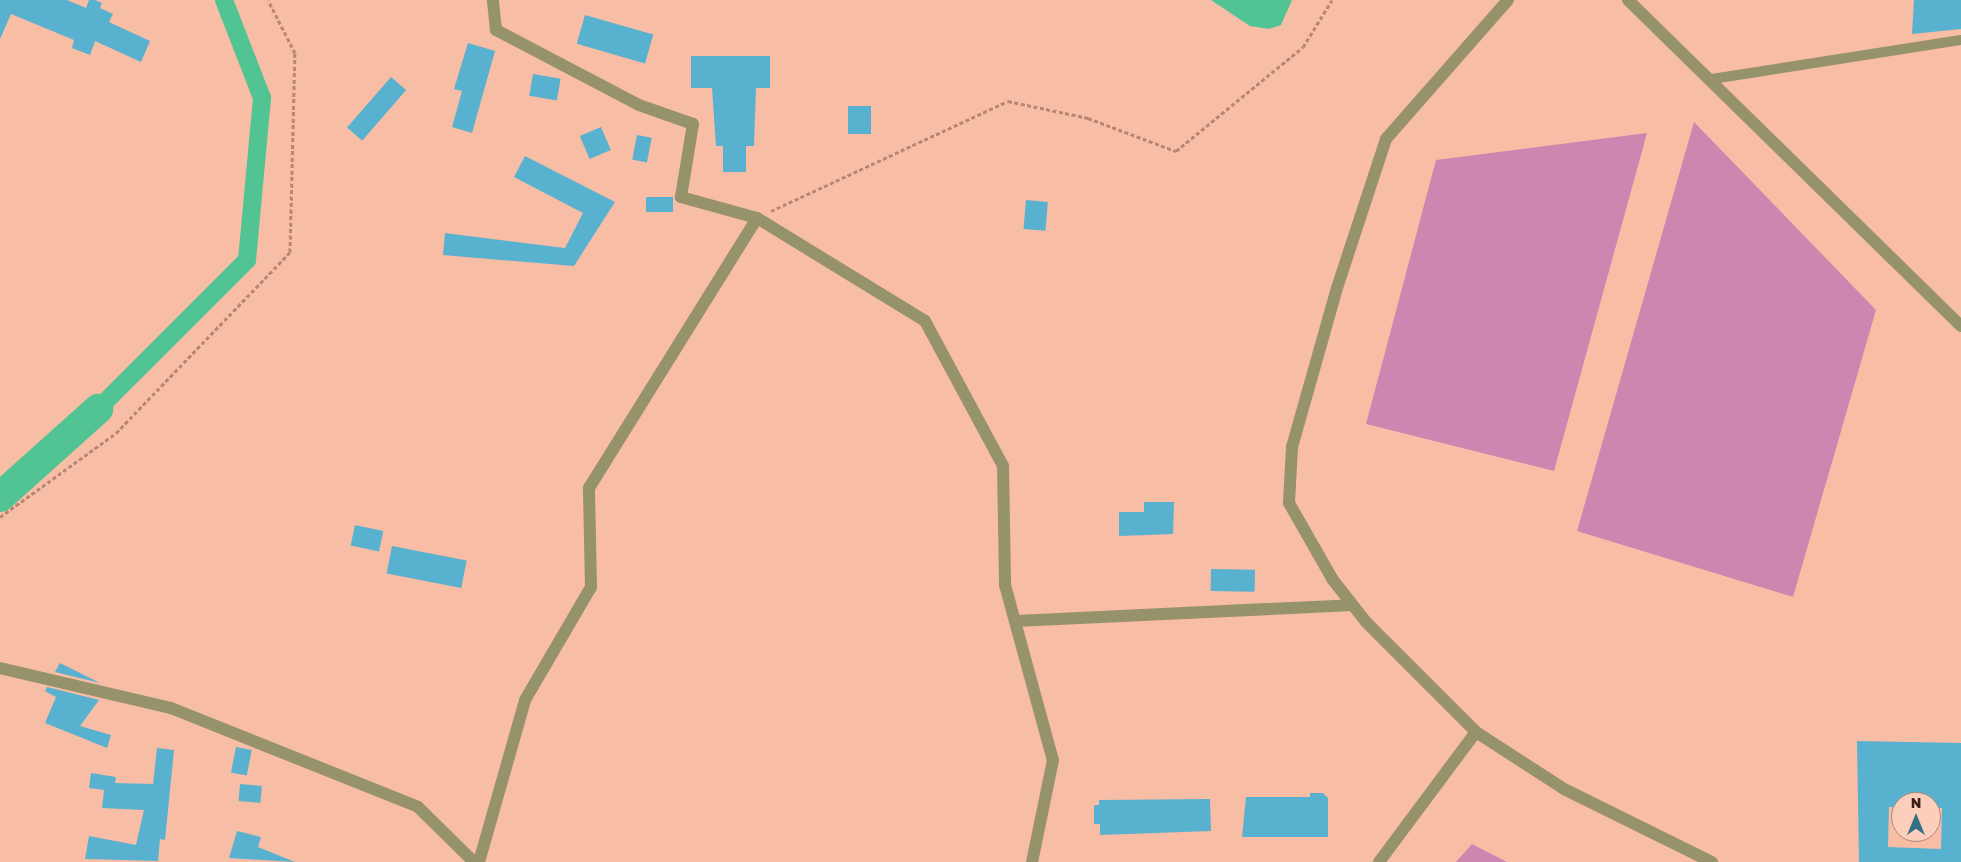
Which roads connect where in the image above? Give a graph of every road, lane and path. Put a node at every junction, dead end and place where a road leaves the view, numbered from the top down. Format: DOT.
graph roads {
  1 [pos="268,0"];
  2 [pos="493,0"];
  3 [pos="1332,0"];
  4 [pos="1508,0"];
  5 [pos="1628,0"];
  6 [pos="1961,40"];
  7 [pos="1712,79"];
  8 [pos="757,218"];
  9 [pos="1961,326"];
  10 [pos="0,517"];
  11 [pos="1352,605"];
  12 [pos="1015,621"];
  13 [pos="0,668"];
  14 [pos="1476,732"];
  15 [pos="474,862"];
  16 [pos="479,862"];
  17 [pos="1032,862"];
  18 [pos="1379,862"];
  19 [pos="1712,862"];
  1 -- 10 [label="path"];
  2 -- 8 [label="street"];
  3 -- 8 [label="path"];
  4 -- 11 [label="street"];
  5 -- 7 [label="street"];
  6 -- 7 [label="lane"];
  7 -- 9 [label="street"];
  8 -- 12 [label="street"];
  8 -- 16 [label="street"];
  11 -- 12 [label="street"];
  11 -- 14 [label="street"];
  12 -- 17 [label="street"];
  13 -- 15 [label="street"];
  14 -- 18 [label="street"];
  14 -- 19 [label="street"];
}
